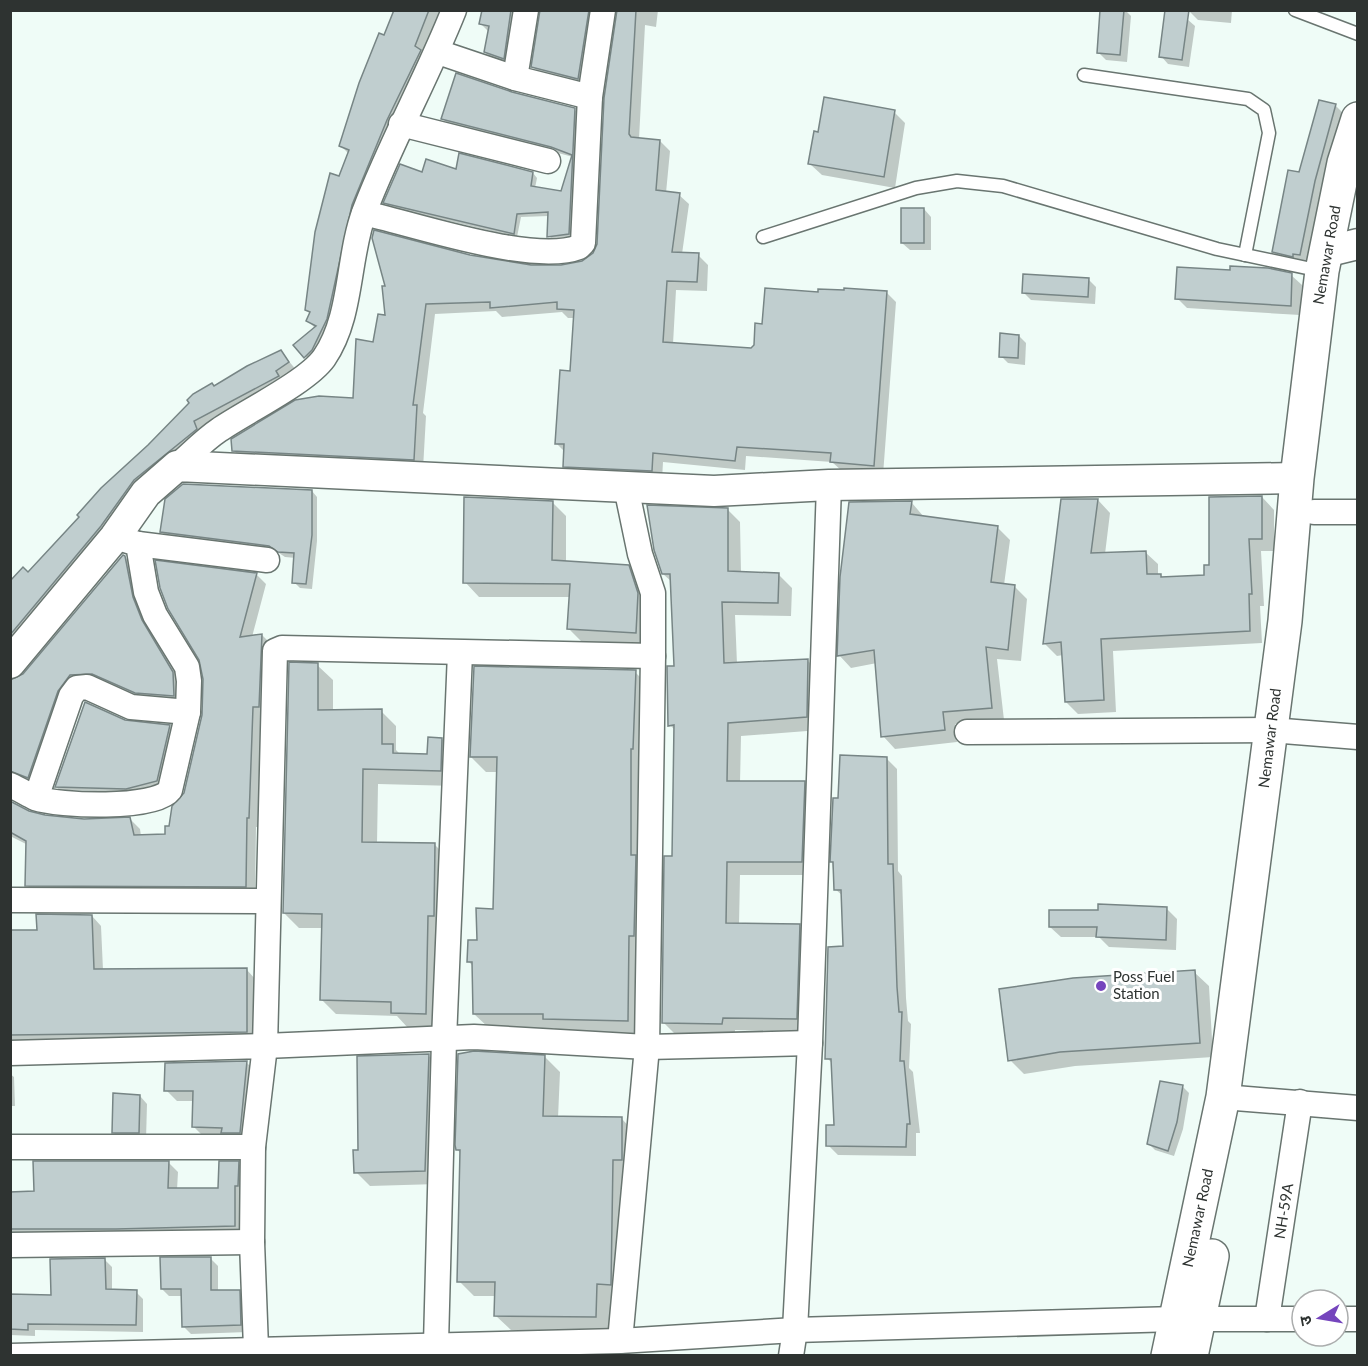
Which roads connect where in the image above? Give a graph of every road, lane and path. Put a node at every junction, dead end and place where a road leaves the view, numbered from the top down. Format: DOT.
graph roads {
  1 [pos="454,10"];
  2 [pos="526,10"];
  3 [pos="603,10"];
  4 [pos="1295,10"];
  5 [pos="1358,34"];
  6 [pos="438,52"];
  7 [pos="1084,75"];
  8 [pos="515,78"];
  9 [pos="590,97"];
  10 [pos="1358,119"];
  11 [pos="401,124"];
  12 [pos="548,161"];
  13 [pos="1358,185"];
  14 [pos="364,213"];
  15 [pos="763,237"];
  16 [pos="1337,254"];
  17 [pos="1245,255"];
  18 [pos="177,466"];
  19 [pos="1297,478"];
  20 [pos="829,485"];
  21 [pos="626,487"];
  22 [pos="1314,512"];
  23 [pos="1358,512"];
  24 [pos="127,541"];
  25 [pos="267,560"];
  26 [pos="460,653"];
  27 [pos="653,656"];
  28 [pos="10,663"];
  29 [pos="188,712"];
  30 [pos="1280,730"];
  31 [pos="968,732"];
  32 [pos="1358,737"];
  33 [pos="10,785"];
  34 [pos="36,798"];
  35 [pos="10,900"];
  36 [pos="268,901"];
  37 [pos="444,1040"];
  38 [pos="810,1044"];
  39 [pos="265,1046"];
  40 [pos="647,1047"];
  41 [pos="10,1053"];
  42 [pos="1233,1097"];
  43 [pos="1300,1102"];
  44 [pos="1358,1107"];
  45 [pos="10,1147"];
  46 [pos="253,1147"];
  47 [pos="252,1242"];
  48 [pos="10,1245"];
  49 [pos="1188,1319"];
  50 [pos="1267,1319"];
  51 [pos="1290,1319"];
  52 [pos="795,1329"];
  53 [pos="620,1341"];
  54 [pos="436,1344"];
  55 [pos="243,1351"];
  56 [pos="11,1356"];
  57 [pos="791,1356"];
  58 [pos="1168,1356"];
  59 [pos="1191,1356"];
  1 -- 6 [label="street"];
  2 -- 8 [label="street"];
  3 -- 9 [label="street"];
  4 -- 5 [label="lane"];
  6 -- 8 [label="street"];
  6 -- 11 [label="street"];
  7 -- 17 [label="lane"];
  8 -- 9 [label="street"];
  9 -- 14 [label="street"];
  10 -- 16 [label="highway, Nemawar Road"];
  11 -- 12 [label="street"];
  11 -- 14 [label="street"];
  13 -- 16 [label="highway, Nemawar Road"];
  14 -- 18 [label="street"];
  15 -- 17 [label="lane"];
  16 -- 17 [label="lane"];
  16 -- 19 [label="highway, Nemawar Road"];
  16 -- 22 [label="highway, Nemawar Road"];
  18 -- 21 [label="street"];
  18 -- 24 [label="street"];
  19 -- 20 [label="street"];
  19 -- 30 [label="highway, Nemawar Road"];
  20 -- 21 [label="street"];
  20 -- 38 [label="street"];
  21 -- 27 [label="street"];
  22 -- 23 [label="street"];
  22 -- 30 [label="highway, Nemawar Road"];
  24 -- 25 [label="street"];
  24 -- 28 [label="street"];
  24 -- 29 [label="street"];
  26 -- 27 [label="street"];
  26 -- 36 [label="street"];
  26 -- 37 [label="street"];
  27 -- 40 [label="street"];
  29 -- 34 [label="street"];
  29 -- 34 [label="street"];
  30 -- 31 [label="street"];
  30 -- 32 [label="street"];
  30 -- 42 [label="highway, Nemawar Road"];
  33 -- 34 [label="street"];
  35 -- 36 [label="street"];
  36 -- 39 [label="street"];
  37 -- 39 [label="street"];
  37 -- 40 [label="street"];
  37 -- 54 [label="street"];
  38 -- 40 [label="street"];
  38 -- 52 [label="street"];
  39 -- 41 [label="street"];
  39 -- 46 [label="street"];
  40 -- 53 [label="street"];
  42 -- 43 [label="street"];
  42 -- 49 [label="highway, Nemawar Road"];
  43 -- 44 [label="street"];
  43 -- 50 [label="street, NH-59A"];
  45 -- 46 [label="street"];
  46 -- 47 [label="street"];
  47 -- 48 [label="street"];
  47 -- 55 [label="street"];
  49 -- 50 [label="street"];
  49 -- 52 [label="street"];
  49 -- 58 [label="highway, Nemawar Road"];
  49 -- 59 [label="highway, Nemawar Road"];
  50 -- 51 [label="street"];
  52 -- 53 [label="street"];
  52 -- 57 [label="street"];
  53 -- 54 [label="street"];
  54 -- 55 [label="street"];
  55 -- 56 [label="street"];
}
